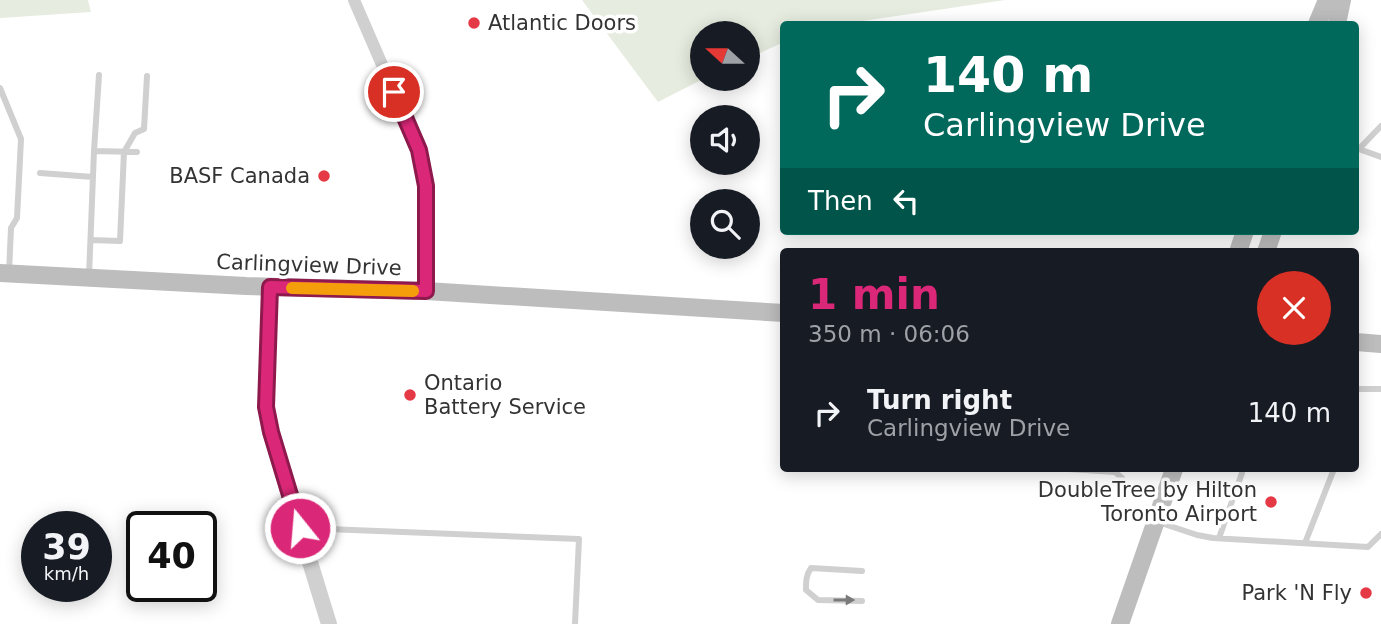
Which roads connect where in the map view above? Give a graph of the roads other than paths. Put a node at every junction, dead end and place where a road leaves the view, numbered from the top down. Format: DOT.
graph roads {
  1 [pos="354,0"];
  2 [pos="1327,0"];
  3 [pos="1342,0"];
  4 [pos="1318,21"];
  5 [pos="1338,21"];
  6 [pos="99,75"];
  7 [pos="147,76"];
  8 [pos="0,88"];
  9 [pos="1381,126"];
  10 [pos="1359,148"];
  11 [pos="1359,149"];
  12 [pos="94,151"];
  13 [pos="124,152"];
  14 [pos="136,152"];
  15 [pos="1381,157"];
  16 [pos="40,173"];
  17 [pos="93,177"];
  18 [pos="0,227"];
  19 [pos="11,228"];
  20 [pos="91,240"];
  21 [pos="4,273"];
  22 [pos="89,278"];
  23 [pos="270,287"];
  24 [pos="426,291"];
  25 [pos="780,313"];
  26 [pos="1359,342"];
  27 [pos="1381,344"];
  28 [pos="1359,388"];
  29 [pos="1381,389"];
  30 [pos="1115,472"];
  31 [pos="1173,472"];
  32 [pos="1242,472"];
  33 [pos="1333,472"];
  34 [pos="1122,478"];
  35 [pos="1156,522"];
  36 [pos="300,528"];
  37 [pos="1381,534"];
  38 [pos="1219,538"];
  39 [pos="1304,543"];
  40 [pos="862,571"];
  41 [pos="862,601"];
  42 [pos="329,624"];
  43 [pos="338,624"];
  44 [pos="575,624"];
  45 [pos="1120,624"];
  1 -- 24 [label="street"];
  2 -- 4 [label="main road"];
  3 -- 5 [label="main road"];
  6 -- 12 [label="lane"];
  7 -- 13 [label="lane"];
  8 -- 19 [label="lane"];
  9 -- 10 [label="lane"];
  11 -- 15 [label="lane"];
  12 -- 13 [label="lane"];
  12 -- 17 [label="lane"];
  13 -- 14 [label="lane"];
  13 -- 20 [label="lane"];
  16 -- 17 [label="lane"];
  17 -- 20 [label="lane"];
  18 -- 19 [label="lane"];
  19 -- 21 [label="lane"];
  20 -- 22 [label="lane"];
  21 -- 22 [label="main road, Carlingview Drive"];
  22 -- 23 [label="main road, Carlingview Drive"];
  23 -- 24 [label="main road, Carlingview Drive"];
  23 -- 36 [label="street"];
  24 -- 25 [label="main road, Carlingview Drive"];
  26 -- 27 [label="main road"];
  28 -- 29 [label="lane"];
  30 -- 34 [label="lane"];
  31 -- 35 [label="main road"];
  32 -- 38 [label="lane"];
  33 -- 39 [label="lane"];
  35 -- 38 [label="lane"];
  35 -- 45 [label="main road"];
  36 -- 42 [label="street"];
  36 -- 44 [label="lane"];
  37 -- 39 [label="lane"];
  38 -- 39 [label="lane"];
  40 -- 41 [label="lane, one-way"];
  42 -- 43 [label="lane"];
}
